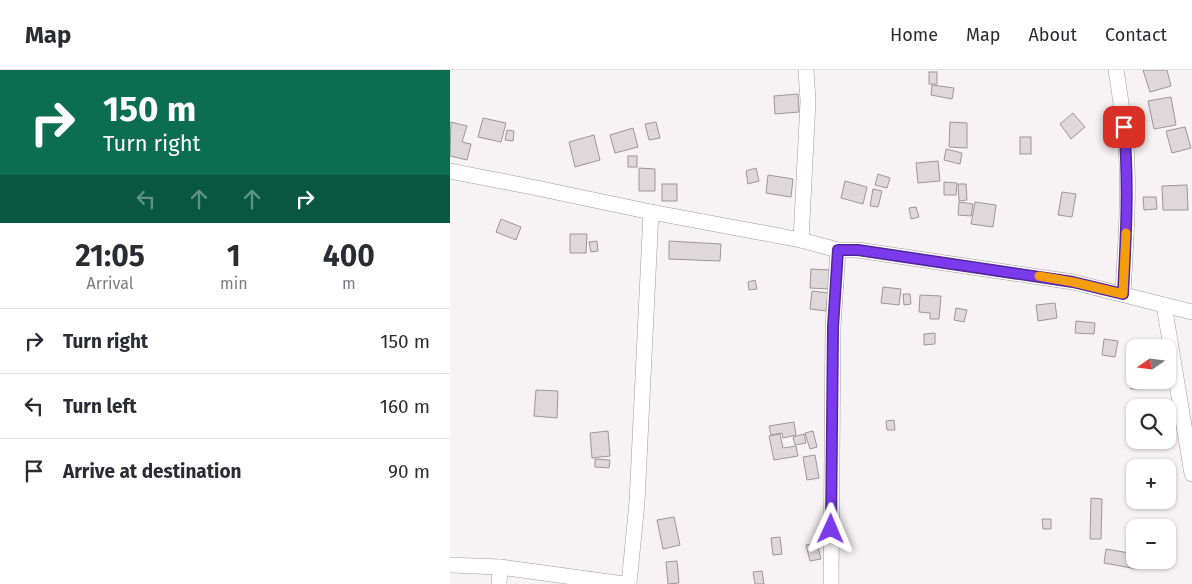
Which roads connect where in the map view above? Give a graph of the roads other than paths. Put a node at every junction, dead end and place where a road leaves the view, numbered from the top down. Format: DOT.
graph roads {
  1 [pos="806,70"];
  2 [pos="1116,70"];
  3 [pos="450,171"];
  4 [pos="651,212"];
  5 [pos="801,240"];
  6 [pos="838,250"];
  7 [pos="1123,294"];
  8 [pos="1164,305"];
  9 [pos="1192,312"];
  10 [pos="1192,474"];
  11 [pos="450,565"];
  12 [pos="500,567"];
  13 [pos="499,584"];
  14 [pos="624,584"];
  15 [pos="629,584"];
  16 [pos="831,584"];
  1 -- 5 [label="street"];
  2 -- 7 [label="street"];
  3 -- 4 [label="street"];
  4 -- 5 [label="street"];
  4 -- 15 [label="street"];
  5 -- 6 [label="street"];
  6 -- 7 [label="street"];
  6 -- 16 [label="street"];
  7 -- 8 [label="street"];
  8 -- 9 [label="street"];
  8 -- 10 [label="street"];
  11 -- 12 [label="street"];
  12 -- 13 [label="street"];
  12 -- 14 [label="street"];
}
